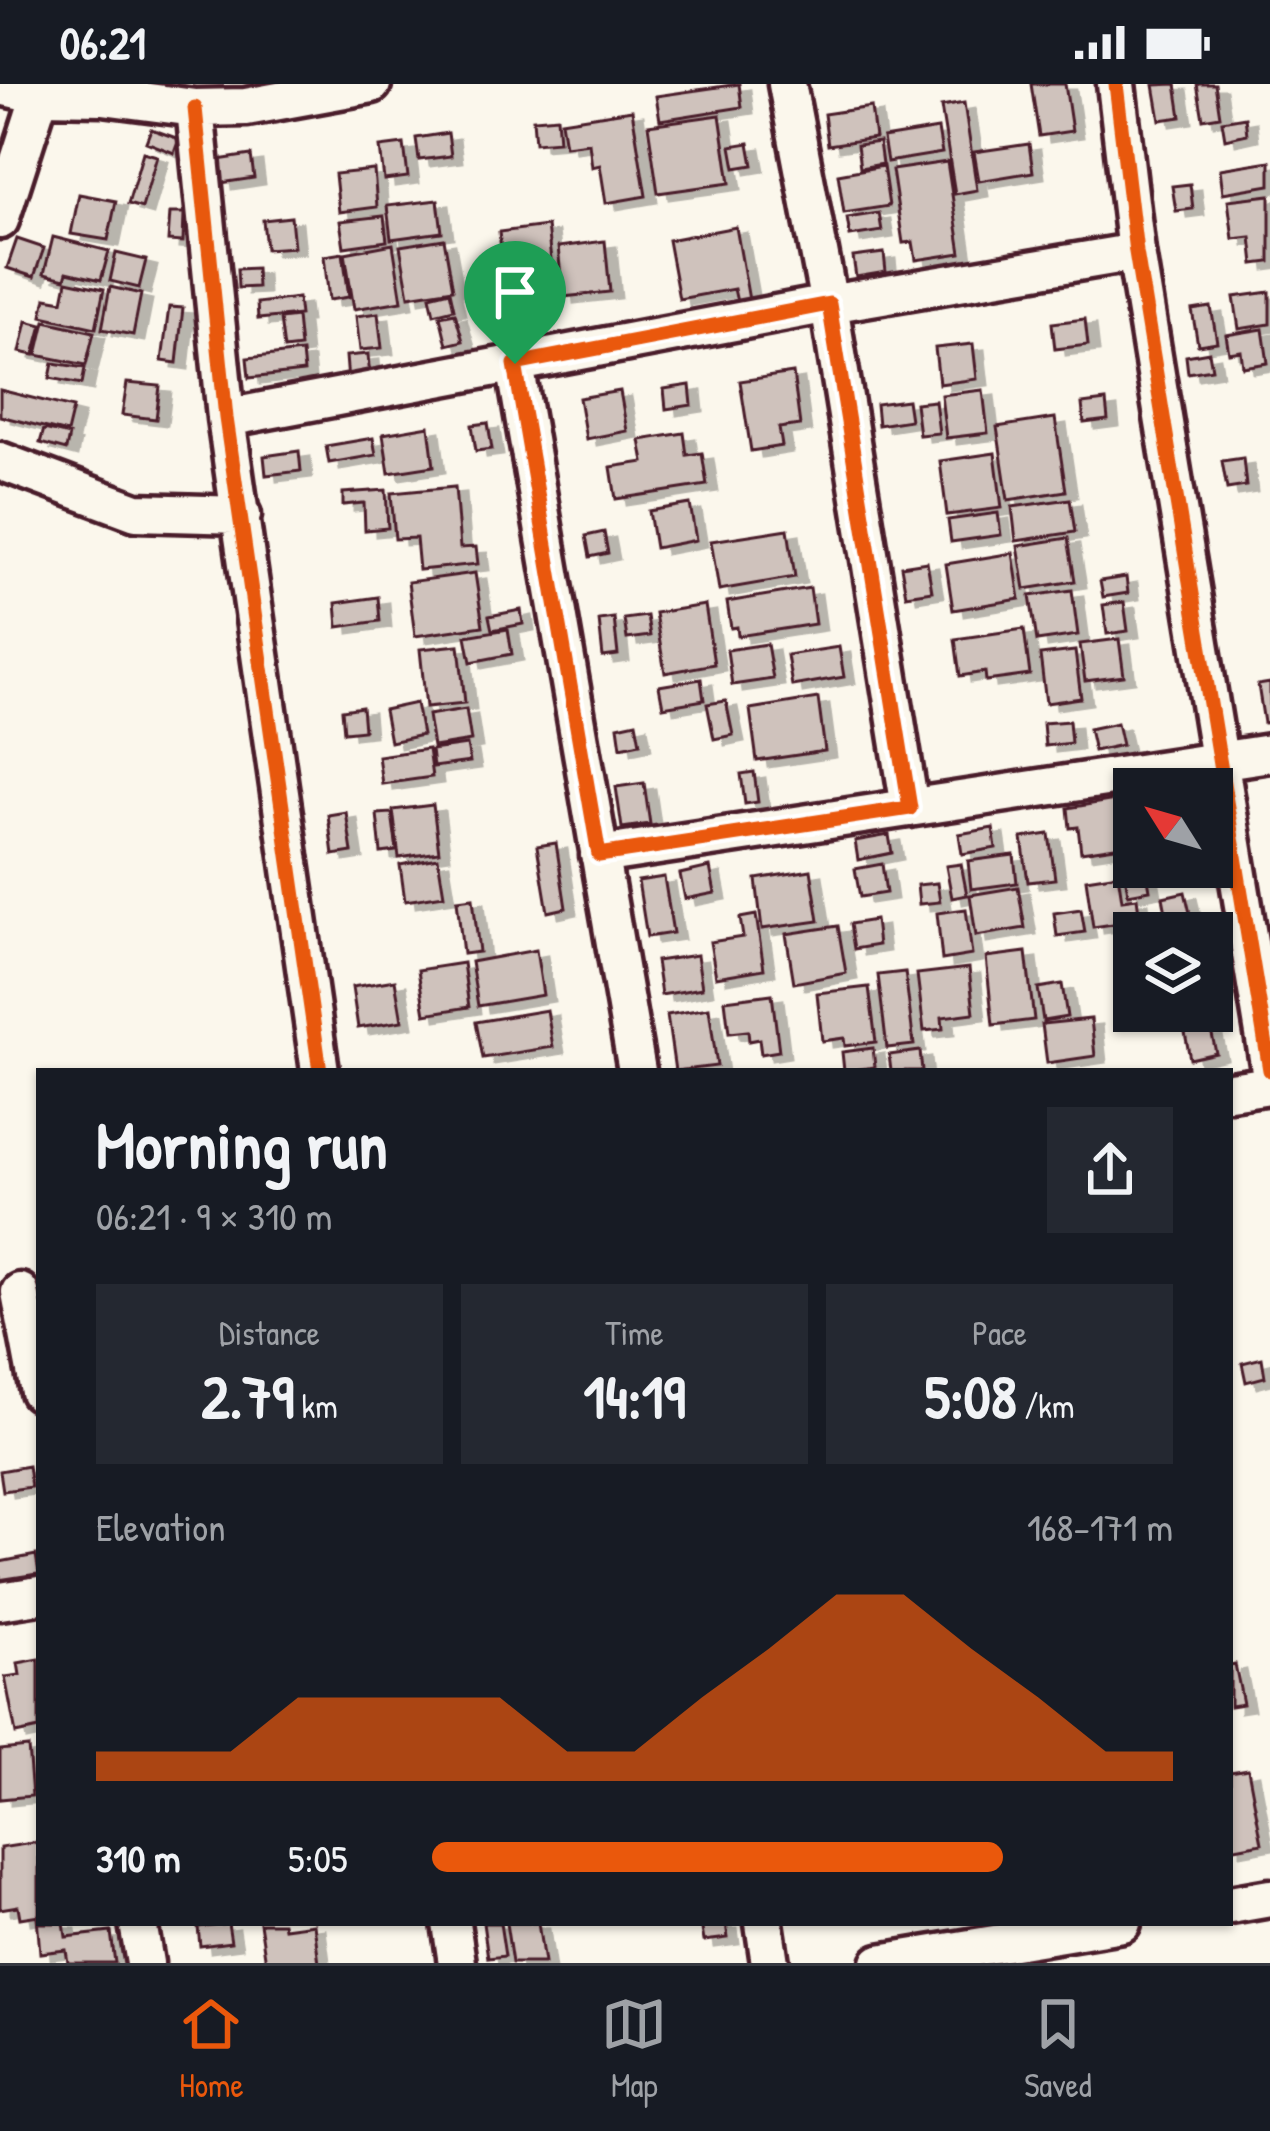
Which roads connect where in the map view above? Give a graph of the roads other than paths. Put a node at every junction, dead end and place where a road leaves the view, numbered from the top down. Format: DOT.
graph roads {
  1 [pos="372,84"];
  2 [pos="787,84"];
  3 [pos="1116,84"];
  4 [pos="0,86"];
  5 [pos="106,90"];
  6 [pos="40,95"];
  7 [pos="195,108"];
  8 [pos="0,220"];
  9 [pos="1136,252"];
  10 [pos="829,304"];
  11 [pos="515,364"];
  12 [pos="226,418"];
  13 [pos="0,461"];
  14 [pos="242,515"];
  15 [pos="1270,753"];
  16 [pos="1221,761"];
  17 [pos="910,808"];
  18 [pos="599,855"];
  19 [pos="320,1068"];
  20 [pos="636,1068"];
  21 [pos="1270,1070"];
  22 [pos="1270,1085"];
  23 [pos="1233,1091"];
  24 [pos="20,1292"];
  25 [pos="36,1376"];
  26 [pos="36,1595"];
  27 [pos="0,1601"];
  28 [pos="1270,1898"];
  29 [pos="1233,1904"];
  30 [pos="138,1926"];
  31 [pos="451,1926"];
  32 [pos="764,1926"];
  33 [pos="1082,1926"];
  34 [pos="145,1963"];
  35 [pos="457,1963"];
  36 [pos="770,1963"];
  37 [pos="880,1963"];
  1 -- 7 [label="street"];
  2 -- 10 [label="street"];
  3 -- 9 [label="street"];
  4 -- 6 [label="street"];
  5 -- 6 [label="street"];
  5 -- 7 [label="street"];
  6 -- 8 [label="street"];
  7 -- 12 [label="street"];
  9 -- 10 [label="street"];
  9 -- 16 [label="street"];
  10 -- 11 [label="street"];
  10 -- 17 [label="street"];
  11 -- 12 [label="street"];
  11 -- 18 [label="street"];
  12 -- 14 [label="street"];
  13 -- 14 [label="street"];
  14 -- 19 [label="street"];
  15 -- 16 [label="street"];
  16 -- 17 [label="street"];
  16 -- 21 [label="street"];
  17 -- 18 [label="street"];
  18 -- 20 [label="street"];
  22 -- 23 [label="street"];
  24 -- 25 [label="street"];
  26 -- 27 [label="street"];
  28 -- 29 [label="street"];
  30 -- 34 [label="street"];
  31 -- 35 [label="street"];
  32 -- 36 [label="street"];
  33 -- 37 [label="street"];
}
